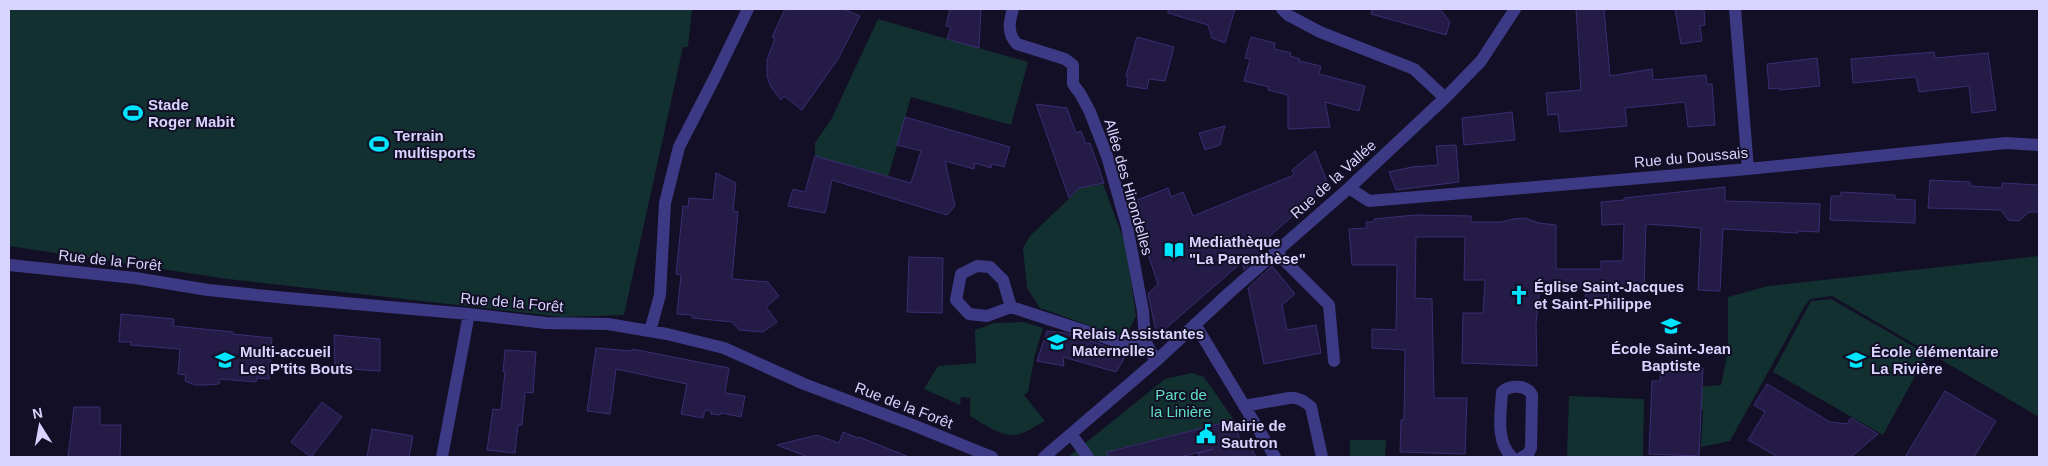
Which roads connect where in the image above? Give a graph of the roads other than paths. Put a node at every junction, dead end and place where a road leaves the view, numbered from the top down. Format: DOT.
graph roads {
  1 [pos="748,9"];
  2 [pos="1013,9"];
  3 [pos="1282,9"];
  4 [pos="1515,9"];
  5 [pos="1735,9"];
  6 [pos="1445,98"];
  7 [pos="2039,145"];
  8 [pos="1748,169"];
  9 [pos="1350,188"];
  10 [pos="1276,252"];
  11 [pos="9,265"];
  12 [pos="1011,307"];
  13 [pos="469,314"];
  14 [pos="1195,324"];
  15 [pos="650,331"];
  16 [pos="1145,341"];
  17 [pos="1156,361"];
  18 [pos="1334,361"];
  19 [pos="1244,406"];
  20 [pos="1071,434"];
  21 [pos="442,457"];
  22 [pos="992,457"];
  23 [pos="1044,457"];
  24 [pos="1088,457"];
  25 [pos="1275,457"];
  26 [pos="1322,457"];
  27 [pos="1512,457"];
  28 [pos="1522,457"];
  1 -- 15 [label="street"];
  2 -- 16 [label="street, Allée des Hirondelles"];
  3 -- 6 [label="street"];
  4 -- 6 [label="street, Rue de la Vallée"];
  5 -- 8 [label="street"];
  6 -- 9 [label="street, Rue de la Vallée"];
  7 -- 8 [label="street, Rue du Doussais"];
  8 -- 9 [label="street, Rue du Doussais"];
  9 -- 10 [label="street, Rue de la Vallée"];
  10 -- 14 [label="street, Rue de la Vallée"];
  10 -- 18 [label="street"];
  11 -- 13 [label="street, Rue de la Forêt"];
  12 -- 12 [label="street"];
  12 -- 16 [label="street"];
  13 -- 15 [label="street, Rue de la Forêt"];
  13 -- 21 [label="street"];
  14 -- 17 [label="street, Rue de la Vallée"];
  14 -- 19 [label="street"];
  15 -- 22 [label="street, Rue de la Forêt"];
  16 -- 17 [label="street, Allée des Hirondelles"];
  17 -- 20 [label="street, Rue de la Vallée"];
  19 -- 25 [label="street"];
  19 -- 26 [label="street"];
  20 -- 23 [label="street, Rue de la Vallée"];
  20 -- 24 [label="street"];
  27 -- 28 [label="street"];
}
